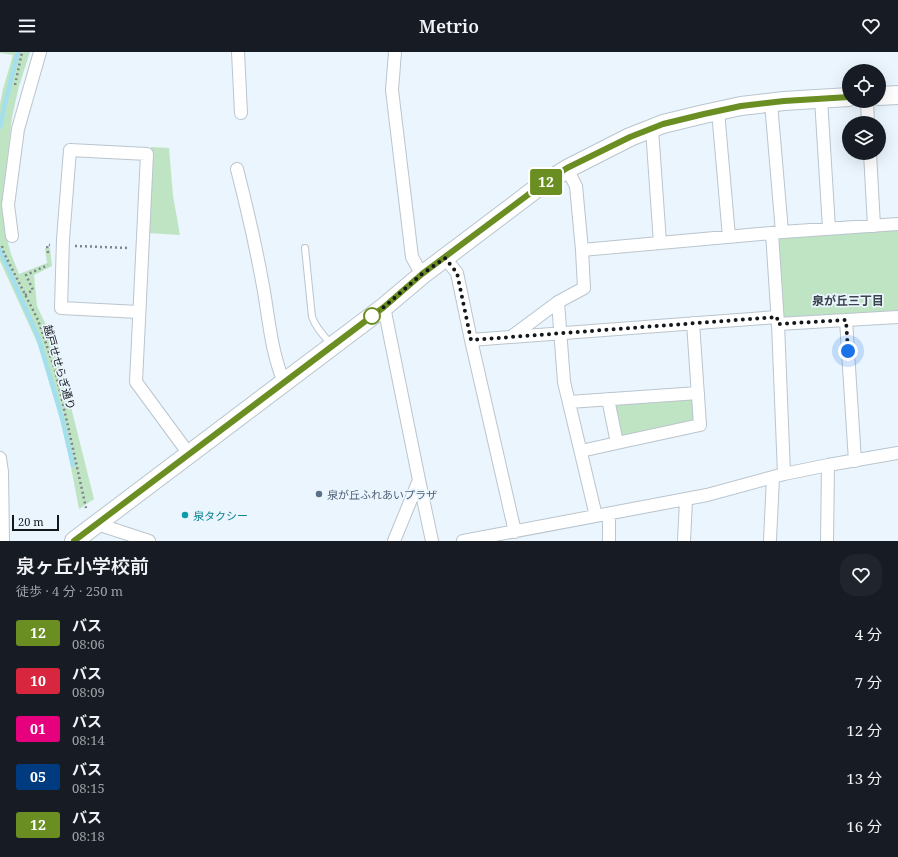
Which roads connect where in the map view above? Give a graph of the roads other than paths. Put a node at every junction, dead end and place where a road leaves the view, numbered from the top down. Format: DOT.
graph roads {
  1 [pos="40,52"];
  2 [pos="238,52"];
  3 [pos="395,52"];
  4 [pos="898,94"];
  5 [pos="886,95"];
  6 [pos="842,98"];
  7 [pos="821,99"];
  8 [pos="771,103"];
  9 [pos="718,111"];
  10 [pos="241,112"];
  11 [pos="652,129"];
  12 [pos="870,160"];
  13 [pos="567,168"];
  14 [pos="237,169"];
  15 [pos="898,224"];
  16 [pos="874,226"];
  17 [pos="829,228"];
  18 [pos="777,232"];
  19 [pos="729,237"];
  20 [pos="6,239"];
  21 [pos="660,243"];
  22 [pos="305,248"];
  23 [pos="582,250"];
  24 [pos="445,258"];
  25 [pos="422,274"];
  26 [pos="558,302"];
  27 [pos="384,307"];
  28 [pos="139,312"];
  29 [pos="898,316"];
  30 [pos="846,320"];
  31 [pos="777,321"];
  32 [pos="693,323"];
  33 [pos="560,333"];
  34 [pos="511,337"];
  35 [pos="471,340"];
  36 [pos="333,346"];
  37 [pos="284,382"];
  38 [pos="698,393"];
  39 [pos="608,399"];
  40 [pos="569,402"];
  41 [pos="617,443"];
  42 [pos="581,451"];
  43 [pos="898,453"];
  44 [pos="189,454"];
  45 [pos="0,458"];
  46 [pos="855,461"];
  47 [pos="828,465"];
  48 [pos="778,476"];
  49 [pos="419,480"];
  50 [pos="686,500"];
  51 [pos="609,514"];
  52 [pos="596,516"];
  53 [pos="97,524"];
  54 [pos="515,532"];
  55 [pos="471,540"];
  56 [pos="770,540"];
  57 [pos="3,541"];
  58 [pos="74,541"];
  59 [pos="149,541"];
  60 [pos="394,541"];
  61 [pos="432,541"];
  62 [pos="608,541"];
  63 [pos="684,541"];
  64 [pos="827,541"];
  1 -- 20 [label="street"];
  2 -- 10 [label="street"];
  3 -- 25 [label="street"];
  4 -- 5 [label="street"];
  6 -- 7 [label="street"];
  7 -- 8 [label="street"];
  7 -- 17 [label="street"];
  8 -- 9 [label="street"];
  8 -- 18 [label="street"];
  9 -- 11 [label="street"];
  9 -- 19 [label="street"];
  11 -- 13 [label="street"];
  11 -- 21 [label="street"];
  12 -- 16 [label="street"];
  13 -- 23 [label="street"];
  13 -- 24 [label="street"];
  14 -- 37 [label="street"];
  15 -- 16 [label="street"];
  16 -- 17 [label="street"];
  17 -- 18 [label="street"];
  18 -- 19 [label="street"];
  18 -- 31 [label="street"];
  19 -- 21 [label="street"];
  21 -- 23 [label="street"];
  22 -- 36 [label="lane"];
  23 -- 26 [label="street"];
  24 -- 25 [label="street"];
  24 -- 35 [label="street"];
  25 -- 27 [label="street"];
  26 -- 33 [label="street"];
  26 -- 34 [label="street"];
  27 -- 36 [label="street"];
  27 -- 49 [label="street"];
  28 -- 28 [label="street"];
  28 -- 44 [label="street"];
  29 -- 30 [label="street"];
  30 -- 31 [label="street"];
  30 -- 46 [label="street"];
  31 -- 32 [label="street"];
  31 -- 48 [label="street"];
  32 -- 33 [label="street"];
  32 -- 38 [label="street"];
  33 -- 34 [label="street"];
  33 -- 40 [label="street"];
  34 -- 35 [label="street"];
  35 -- 54 [label="street"];
  36 -- 37 [label="street"];
  37 -- 44 [label="street"];
  38 -- 39 [label="street"];
  38 -- 41 [label="street"];
  39 -- 40 [label="street"];
  39 -- 41 [label="street"];
  40 -- 42 [label="street"];
  41 -- 42 [label="street"];
  42 -- 52 [label="street"];
  43 -- 46 [label="street"];
  44 -- 53 [label="street"];
  45 -- 57 [label="street"];
  46 -- 47 [label="street"];
  47 -- 48 [label="street"];
  47 -- 64 [label="street"];
  48 -- 50 [label="street"];
  48 -- 56 [label="street"];
  49 -- 60 [label="street"];
  49 -- 61 [label="street"];
  50 -- 51 [label="street"];
  50 -- 63 [label="street"];
  51 -- 52 [label="street"];
  51 -- 62 [label="street"];
  52 -- 54 [label="street"];
  53 -- 58 [label="street"];
  53 -- 59 [label="street"];
  54 -- 55 [label="street"];
}
